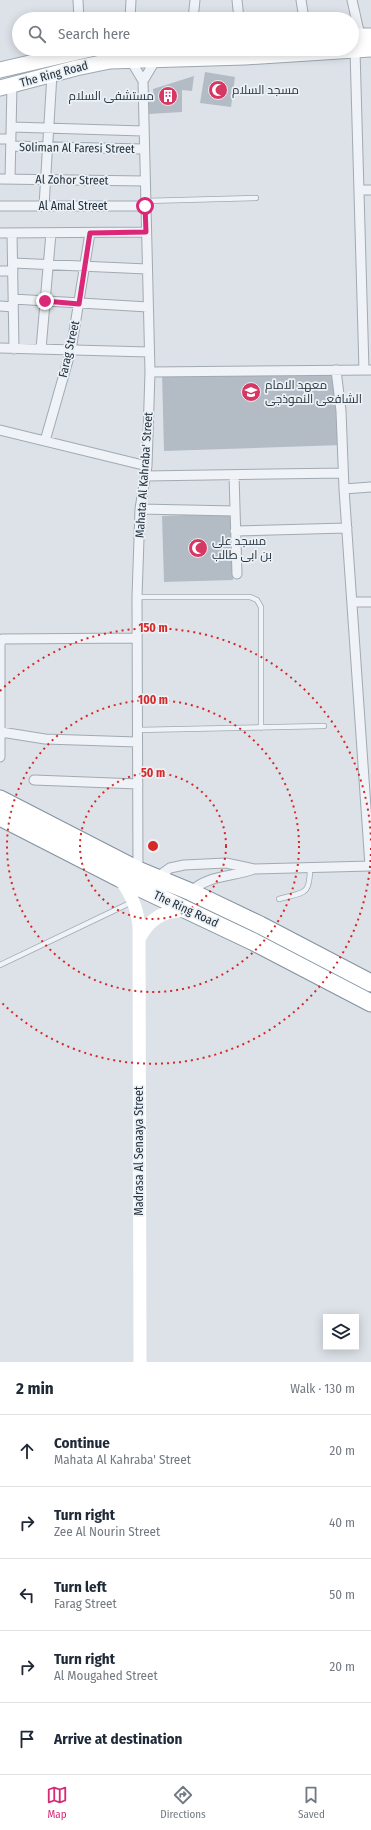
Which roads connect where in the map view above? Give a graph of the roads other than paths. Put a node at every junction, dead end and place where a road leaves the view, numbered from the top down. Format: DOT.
graph roads {
  1 [pos="78,0"];
  2 [pos="131,0"];
  3 [pos="195,0"];
  4 [pos="236,0"];
  5 [pos="301,0"];
  6 [pos="352,0"];
  7 [pos="79,12"];
  8 [pos="130,12"];
  9 [pos="194,12"];
  10 [pos="237,12"];
  11 [pos="303,12"];
  12 [pos="354,12"];
  13 [pos="360,39"];
  14 [pos="371,49"];
  15 [pos="57,56"];
  16 [pos="202,56"];
  17 [pos="131,60"];
  18 [pos="155,61"];
  19 [pos="0,70"];
  20 [pos="52,74"];
  21 [pos="143,81"];
  22 [pos="6,86"];
  23 [pos="12,127"];
  24 [pos="49,128"];
  25 [pos="143,131"];
  26 [pos="0,139"];
  27 [pos="11,142"];
  28 [pos="48,147"];
  29 [pos="144,149"];
  30 [pos="0,179"];
  31 [pos="10,179"];
  32 [pos="46,180"];
  33 [pos="144,181"];
  34 [pos="359,190"];
  35 [pos="371,190"];
  36 [pos="256,198"];
  37 [pos="145,203"];
  38 [pos="0,206"];
  39 [pos="44,206"];
  40 [pos="146,232"];
  41 [pos="0,233"];
  42 [pos="12,233"];
  43 [pos="51,233"];
  44 [pos="90,233"];
  45 [pos="48,265"];
  46 [pos="85,266"];
  47 [pos="13,267"];
  48 [pos="147,269"];
  49 [pos="0,271"];
  50 [pos="45,301"];
  51 [pos="13,303"];
  52 [pos="79,304"];
  53 [pos="0,306"];
  54 [pos="148,307"];
  55 [pos="0,348"];
  56 [pos="14,349"];
  57 [pos="41,349"];
  58 [pos="71,350"];
  59 [pos="149,352"];
  60 [pos="336,370"];
  61 [pos="367,370"];
  62 [pos="150,372"];
  63 [pos="0,430"];
  64 [pos="46,441"];
  65 [pos="147,466"];
  66 [pos="343,473"];
  67 [pos="234,475"];
  68 [pos="146,476"];
  69 [pos="371,487"];
  70 [pos="344,489"];
  71 [pos="140,509"];
  72 [pos="235,511"];
  73 [pos="347,528"];
  74 [pos="236,531"];
  75 [pos="237,574"];
  76 [pos="137,597"];
  77 [pos="352,602"];
  78 [pos="371,602"];
  79 [pos="137,638"];
  80 [pos="324,726"];
  81 [pos="261,728"];
  82 [pos="137,730"];
  83 [pos="1,732"];
  84 [pos="137,742"];
  85 [pos="0,756"];
  86 [pos="34,780"];
  87 [pos="138,784"];
  88 [pos="368,785"];
  89 [pos="0,799"];
  90 [pos="0,817"];
  91 [pos="371,866"];
  92 [pos="310,868"];
  93 [pos="254,869"];
  94 [pos="138,870"];
  95 [pos="119,878"];
  96 [pos="156,878"];
  97 [pos="191,892"];
  98 [pos="279,899"];
  99 [pos="134,902"];
  100 [pos="192,911"];
  101 [pos="138,940"];
  102 [pos="0,965"];
  103 [pos="371,983"];
  104 [pos="371,1003"];
  105 [pos="140,1362"];
  1 -- 7 [label="street"];
  2 -- 8 [label="street"];
  3 -- 9 [label="street"];
  4 -- 10 [label="street"];
  5 -- 11 [label="street"];
  6 -- 12 [label="street"];
  13 -- 14 [label="main road, The Ring Road"];
  13 -- 34 [label="street"];
  15 -- 19 [label="main road, The Ring Road"];
  16 -- 18 [label="main road, The Ring Road"];
  17 -- 18 [label="main road, The Ring Road"];
  17 -- 20 [label="main road, The Ring Road"];
  17 -- 21 [label="street, Mahata Al Kahraba' Street"];
  18 -- 21 [label="street"];
  20 -- 22 [label="main road, The Ring Road"];
  20 -- 24 [label="street"];
  21 -- 25 [label="street, Mahata Al Kahraba' Street"];
  22 -- 23 [label="street"];
  23 -- 24 [label="street"];
  23 -- 27 [label="street"];
  24 -- 25 [label="street"];
  24 -- 28 [label="street"];
  25 -- 29 [label="street, Mahata Al Kahraba' Street"];
  26 -- 27 [label="street, Soliman Al Faresi Street"];
  27 -- 28 [label="street, Soliman Al Faresi Street"];
  27 -- 31 [label="street"];
  28 -- 29 [label="street, Soliman Al Faresi Street"];
  28 -- 32 [label="street"];
  29 -- 33 [label="street, Mahata Al Kahraba' Street"];
  30 -- 31 [label="street, Al Zohor Street"];
  31 -- 32 [label="street, Al Zohor Street"];
  32 -- 33 [label="street, Al Zohor Street"];
  32 -- 39 [label="street"];
  33 -- 37 [label="street, Mahata Al Kahraba' Street"];
  34 -- 35 [label="street"];
  34 -- 61 [label="street"];
  36 -- 37 [label="lane"];
  37 -- 39 [label="street, Al Amal Street"];
  37 -- 40 [label="street, Mahata Al Kahraba' Street"];
  38 -- 39 [label="street, Al Amal Street"];
  40 -- 44 [label="street"];
  40 -- 48 [label="street, Mahata Al Kahraba' Street"];
  41 -- 42 [label="street"];
  42 -- 43 [label="street"];
  42 -- 47 [label="street"];
  43 -- 44 [label="street"];
  43 -- 45 [label="street"];
  44 -- 46 [label="street, Farag Street"];
  45 -- 46 [label="street"];
  45 -- 47 [label="street"];
  45 -- 50 [label="street"];
  46 -- 48 [label="street"];
  46 -- 52 [label="street, Farag Street"];
  47 -- 49 [label="street"];
  47 -- 51 [label="street"];
  48 -- 54 [label="street, Mahata Al Kahraba' Street"];
  50 -- 51 [label="street"];
  50 -- 52 [label="street"];
  50 -- 57 [label="street"];
  51 -- 53 [label="street"];
  51 -- 56 [label="street"];
  52 -- 54 [label="street"];
  52 -- 58 [label="street, Farag Street"];
  54 -- 59 [label="street, Mahata Al Kahraba' Street"];
  55 -- 56 [label="street"];
  56 -- 57 [label="street"];
  57 -- 58 [label="street"];
  58 -- 59 [label="street"];
  58 -- 64 [label="street, Farag Street"];
  59 -- 62 [label="street, Mahata Al Kahraba' Street"];
  60 -- 61 [label="street"];
  60 -- 62 [label="street"];
  60 -- 66 [label="street"];
  62 -- 65 [label="street, Mahata Al Kahraba' Street"];
  63 -- 64 [label="street"];
  64 -- 65 [label="street"];
  65 -- 68 [label="street, Mahata Al Kahraba' Street"];
  66 -- 67 [label="street"];
  66 -- 70 [label="street"];
  67 -- 68 [label="street"];
  67 -- 72 [label="street"];
  68 -- 71 [label="street, Mahata Al Kahraba' Street"];
  69 -- 70 [label="street"];
  70 -- 73 [label="street"];
  71 -- 72 [label="street"];
  71 -- 76 [label="street, Mahata Al Kahraba' Street"];
  72 -- 74 [label="street"];
  73 -- 74 [label="street"];
  73 -- 77 [label="street"];
  74 -- 75 [label="street"];
  76 -- 79 [label="street, Mahata Al Kahraba' Street"];
  76 -- 81 [label="lane"];
  77 -- 78 [label="street"];
  77 -- 88 [label="street"];
  79 -- 82 [label="street, Mahata Al Kahraba' Street"];
  79 -- 83 [label="street"];
  80 -- 81 [label="lane"];
  81 -- 82 [label="lane"];
  82 -- 84 [label="street, Mahata Al Kahraba' Street"];
  83 -- 84 [label="street"];
  83 -- 85 [label="street"];
  84 -- 87 [label="street, Mahata Al Kahraba' Street"];
  86 -- 87 [label="street"];
  87 -- 94 [label="street, Mahata Al Kahraba' Street"];
  88 -- 91 [label="street"];
  89 -- 94 [label="highway, The Ring Road"];
  90 -- 95 [label="highway, The Ring Road"];
  91 -- 92 [label="street"];
  92 -- 93 [label="street"];
  92 -- 98 [label="lane"];
  93 -- 96 [label="street"];
  93 -- 97 [label="street"];
  94 -- 96 [label="highway, The Ring Road"];
  95 -- 99 [label="street, Madrasa Al Senaaya Street"];
  95 -- 100 [label="highway, The Ring Road"];
  96 -- 97 [label="highway, The Ring Road"];
  97 -- 103 [label="highway, The Ring Road"];
  99 -- 101 [label="street, Madrasa Al Senaaya Street"];
  99 -- 102 [label="lane"];
  100 -- 101 [label="street"];
  100 -- 104 [label="highway, The Ring Road"];
  101 -- 105 [label="street, Madrasa Al Senaaya Street"];
}
